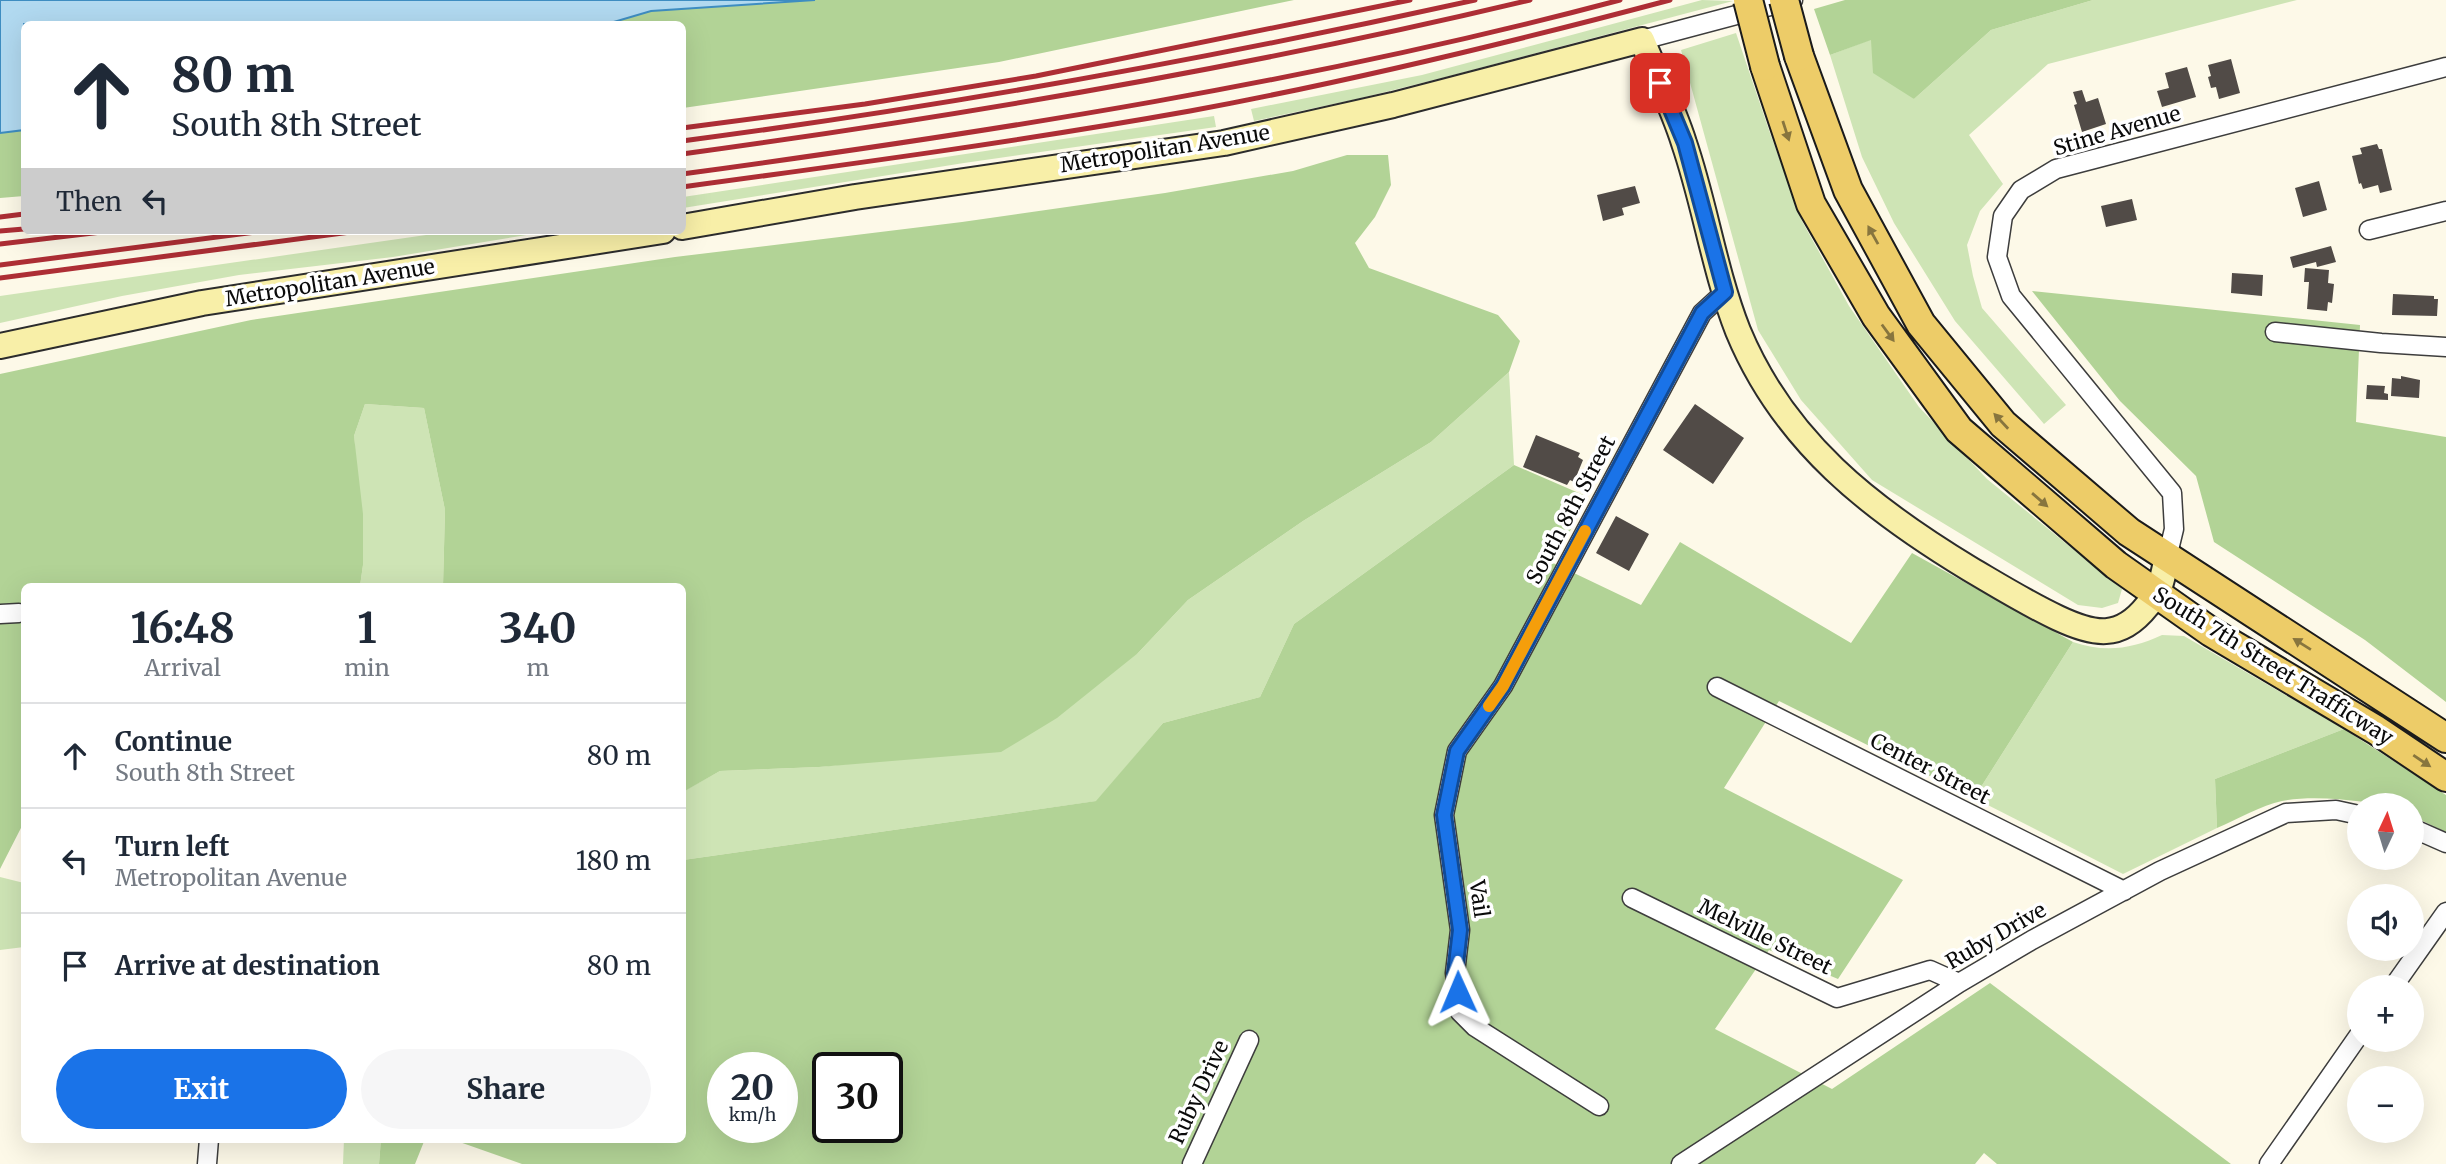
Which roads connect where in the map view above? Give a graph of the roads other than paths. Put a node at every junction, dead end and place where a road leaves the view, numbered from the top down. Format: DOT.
graph roads {
  1 [pos="1748,0"];
  2 [pos="1784,0"];
  3 [pos="1793,0"];
  4 [pos="1642,40"];
  5 [pos="2446,67"];
  6 [pos="2446,211"];
  7 [pos="686,227"];
  8 [pos="2369,230"];
  9 [pos="637,235"];
  10 [pos="1725,292"];
  11 [pos="2275,332"];
  12 [pos="0,346"];
  13 [pos="2446,346"];
  14 [pos="2167,558"];
  15 [pos="2157,594"];
  16 [pos="19,613"];
  17 [pos="0,614"];
  18 [pos="1717,687"];
  19 [pos="2446,738"];
  20 [pos="1457,751"];
  21 [pos="2446,776"];
  22 [pos="2347,812"];
  23 [pos="2424,833"];
  24 [pos="2446,843"];
  25 [pos="2124,891"];
  26 [pos="1632,898"];
  27 [pos="2446,912"];
  28 [pos="2401,975"];
  29 [pos="1959,983"];
  30 [pos="1248,1040"];
  31 [pos="2347,1052"];
  32 [pos="1599,1106"];
  33 [pos="209,1143"];
  34 [pos="207,1164"];
  35 [pos="1192,1164"];
  36 [pos="1681,1164"];
  37 [pos="2269,1164"];
  1 -- 15 [label="main road, South 7th Street Trafficway, one-way, bridge"];
  14 -- 2 [label="main road, South 7th Street Trafficway, one-way, bridge"];
  3 -- 4 [label="street, Metropolitan Avenue"];
  4 -- 7 [label="main road, Metropolitan Avenue"];
  4 -- 10 [label="main road"];
  5 -- 14 [label="street, Stine Avenue"];
  6 -- 8 [label="street"];
  9 -- 12 [label="main road, Metropolitan Avenue"];
  10 -- 15 [label="main road"];
  10 -- 20 [label="street, South 8th Street"];
  11 -- 13 [label="street"];
  14 -- 15 [label="main road"];
  19 -- 14 [label="main road, South 7th Street Trafficway, one-way"];
  15 -- 21 [label="main road, South 7th Street Trafficway, one-way"];
  16 -- 17 [label="street"];
  18 -- 25 [label="street, Center Street"];
  20 -- 32 [label="street, Vail"];
  22 -- 25 [label="street, Ruby Drive"];
  23 -- 24 [label="street"];
  25 -- 29 [label="street, Ruby Drive"];
  26 -- 29 [label="street, Melville Street"];
  27 -- 28 [label="street"];
  29 -- 36 [label="street, Ruby Drive"];
  30 -- 35 [label="street, Ruby Drive"];
  31 -- 37 [label="street"];
  33 -- 34 [label="street"];
}
